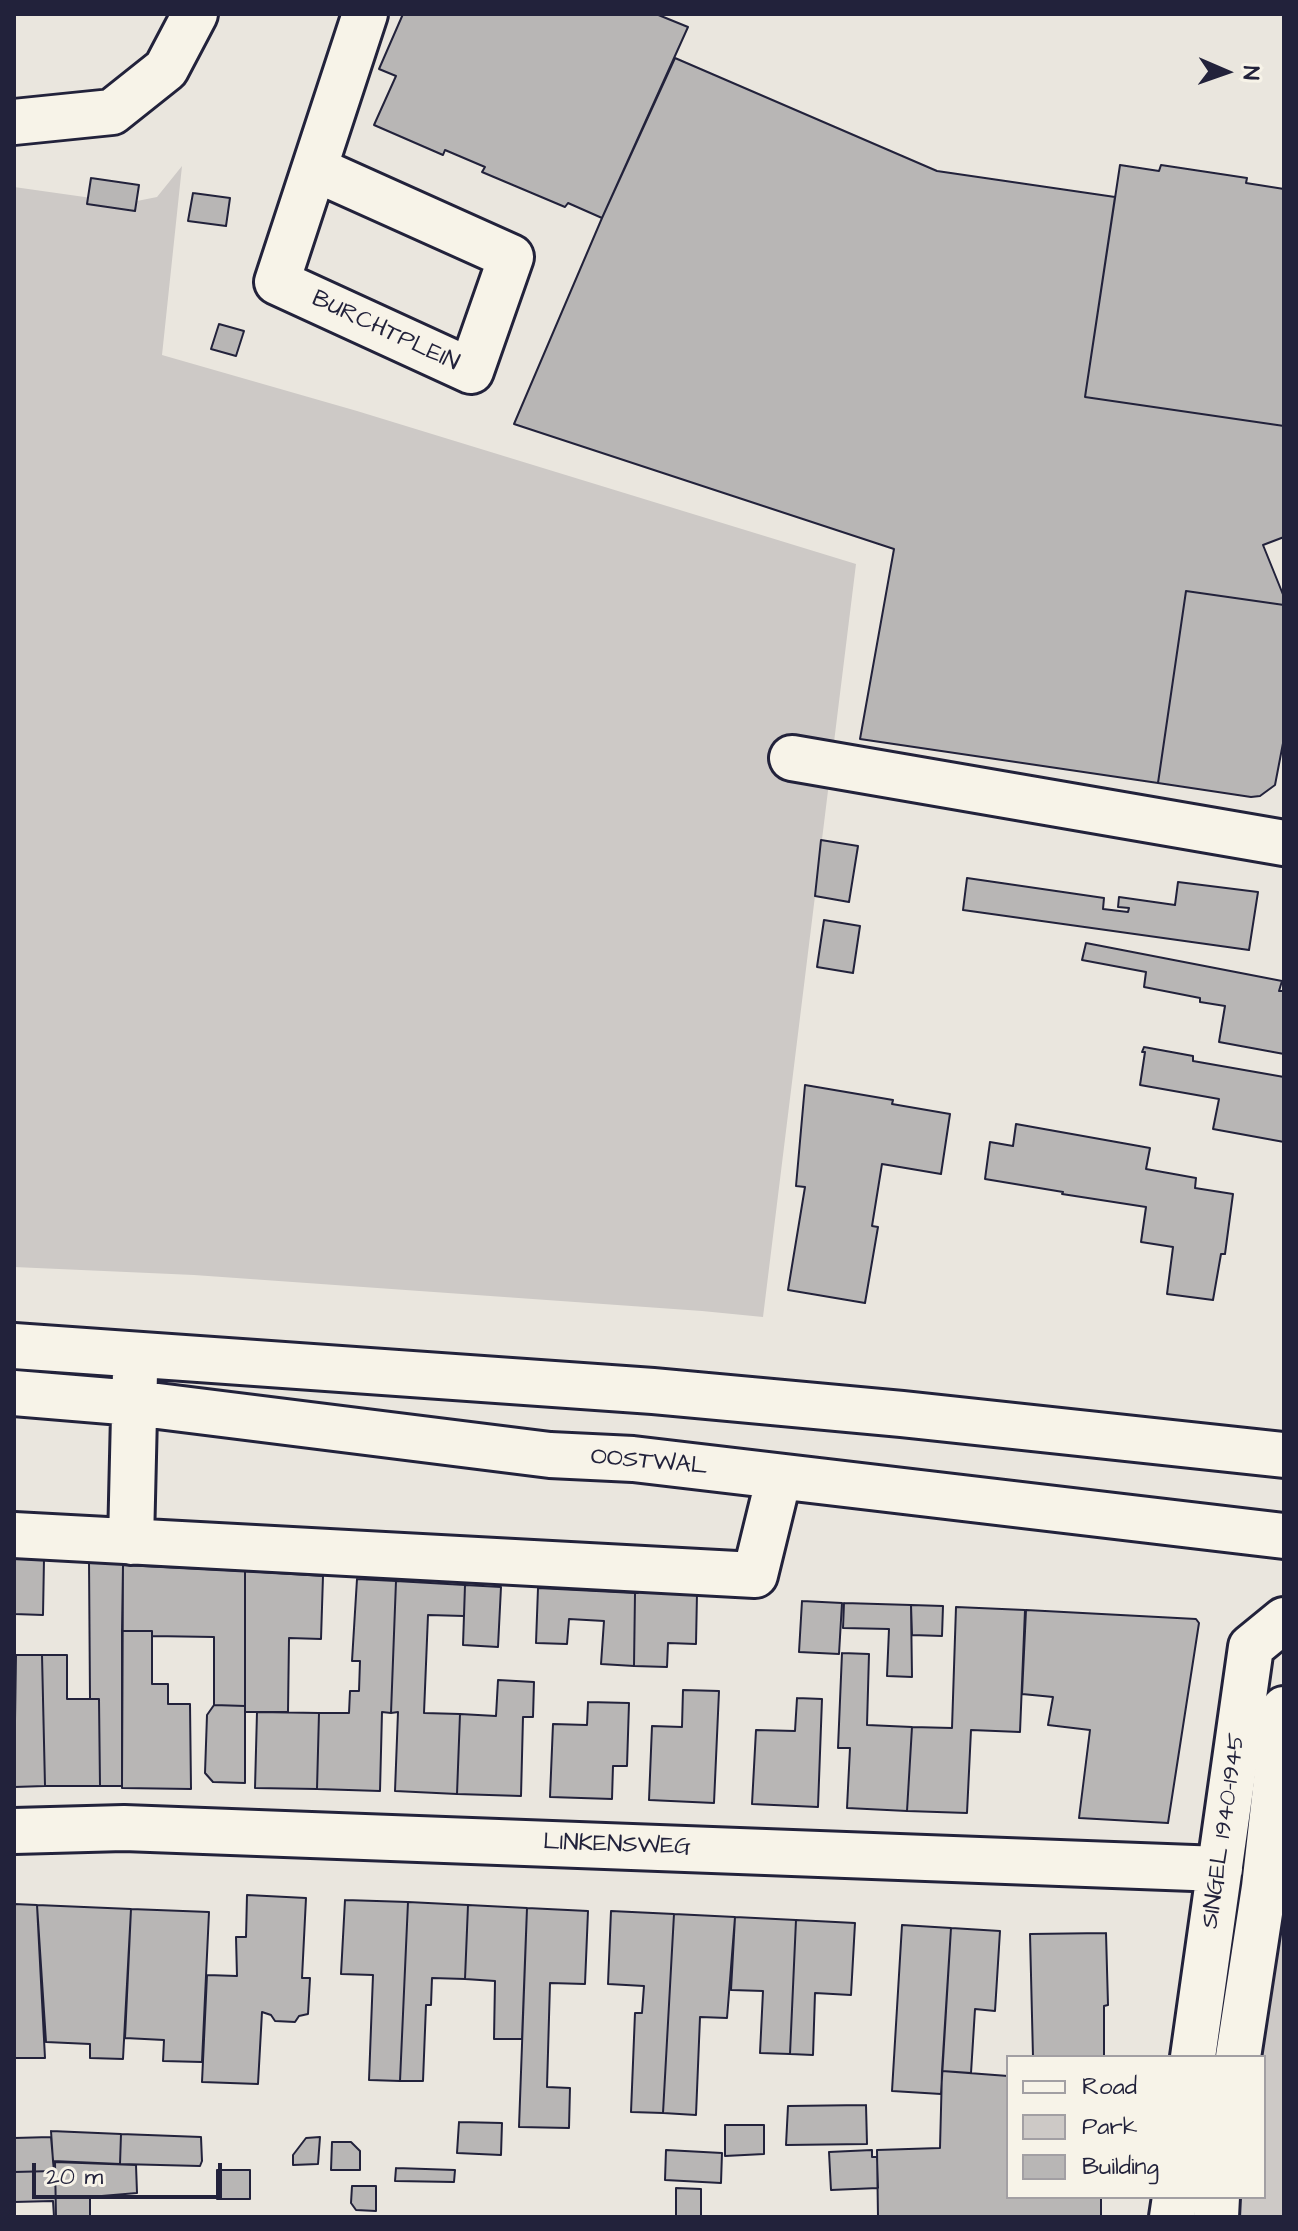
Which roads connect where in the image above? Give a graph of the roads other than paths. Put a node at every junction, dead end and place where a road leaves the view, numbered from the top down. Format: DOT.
graph roads {
  1 [pos="195,14"];
  2 [pos="365,14"];
  3 [pos="14,122"];
  4 [pos="315,169"];
  5 [pos="792,758"];
  6 [pos="1284,843"];
  7 [pos="14,1346"];
  8 [pos="136,1355"];
  9 [pos="14,1393"];
  10 [pos="134,1403"];
  11 [pos="1284,1455"];
  12 [pos="779,1477"];
  13 [pos="14,1535"];
  14 [pos="1284,1536"];
  15 [pos="131,1542"];
  16 [pos="1284,1620"];
  17 [pos="1284,1709"];
  18 [pos="14,1831"];
  19 [pos="1220,1869"];
  20 [pos="1193,2055"];
  21 [pos="1238,2055"];
  1 -- 3 [label="street"];
  2 -- 4 [label="street, BURCHTPLEIN"];
  4 -- 4 [label="street, BURCHTPLEIN"];
  5 -- 6 [label="street"];
  7 -- 8 [label="street"];
  8 -- 10 [label="street"];
  8 -- 11 [label="street"];
  9 -- 10 [label="street, OOSTWAL"];
  10 -- 12 [label="street, OOSTWAL"];
  10 -- 15 [label="street"];
  12 -- 14 [label="street, OOSTWAL"];
  12 -- 15 [label="street"];
  13 -- 15 [label="street"];
  16 -- 19 [label="street, SINGEL 1940-1945"];
  17 -- 21 [label="street, SINGEL 1940-1945"];
  18 -- 19 [label="street, LINKENSWEG"];
  19 -- 20 [label="street, SINGEL 1940-1945"];
}
